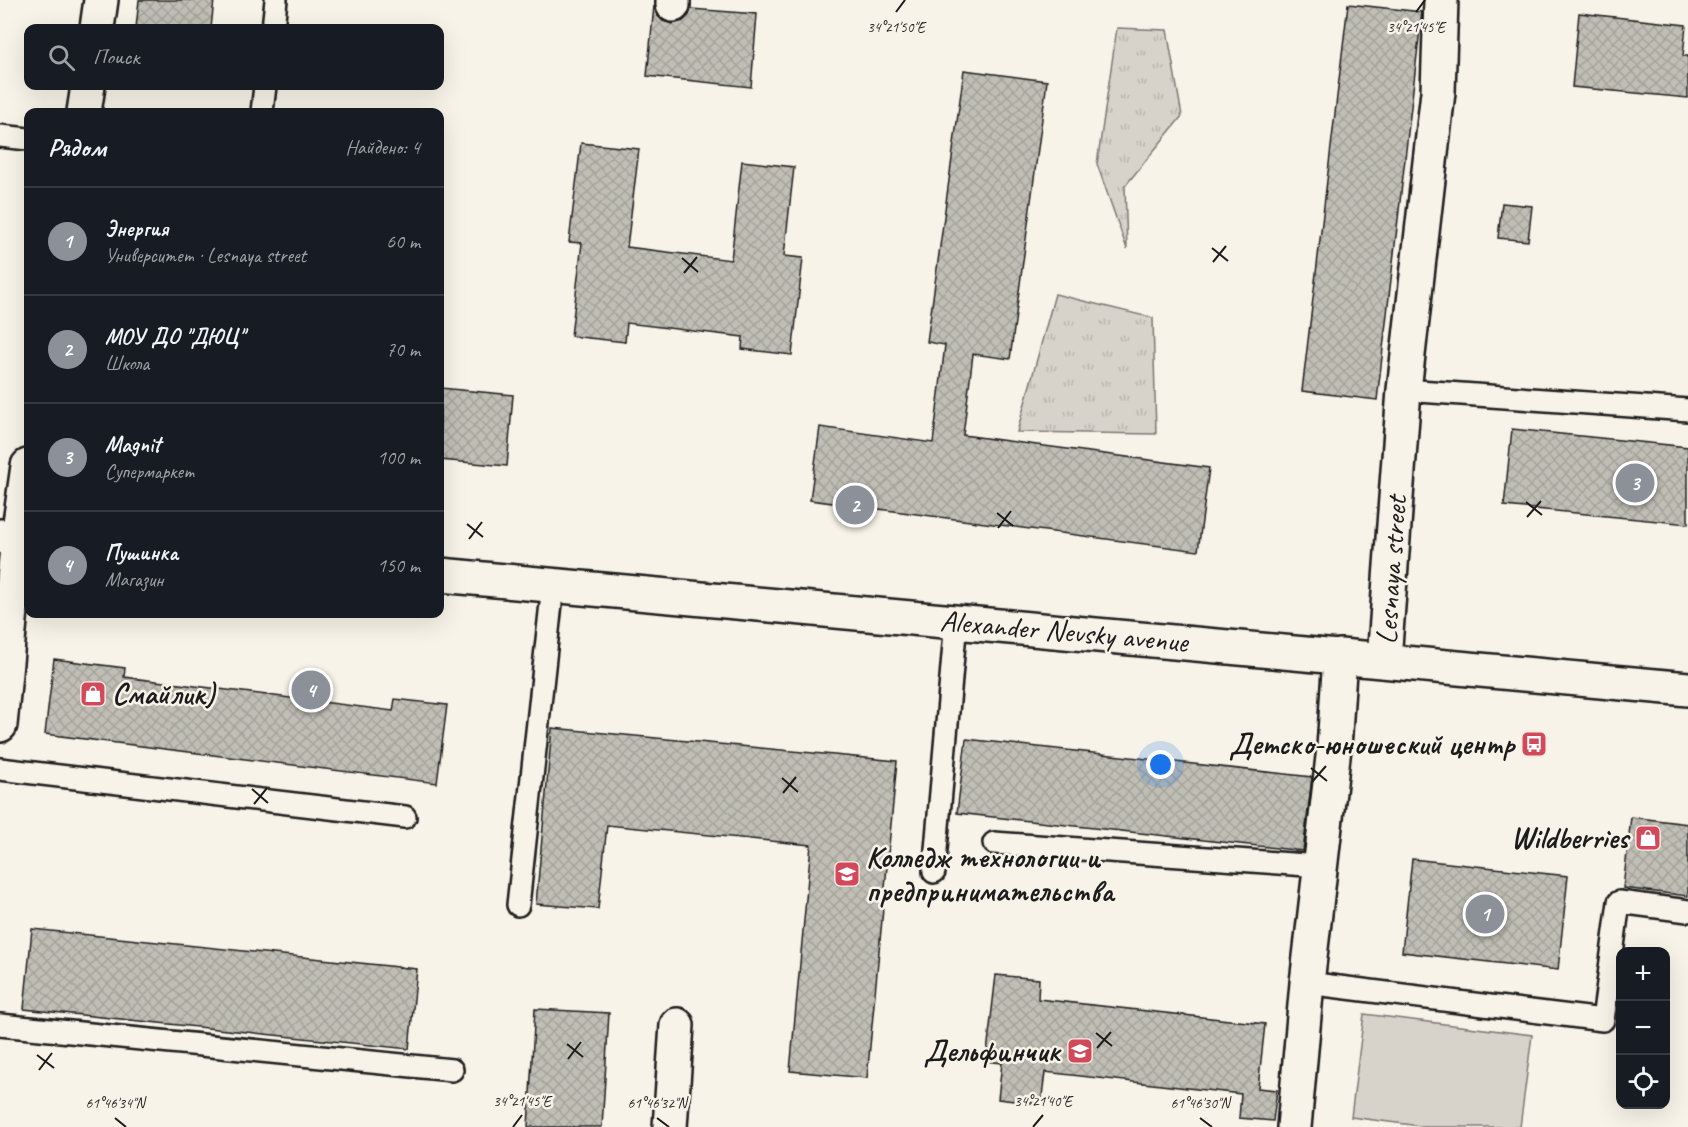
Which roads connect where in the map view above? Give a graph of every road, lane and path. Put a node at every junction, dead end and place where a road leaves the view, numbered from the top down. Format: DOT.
graph roads {
  1 [pos="101,0"];
  2 [pos="276,0"];
  3 [pos="1441,0"];
  4 [pos="98,24"];
  5 [pos="273,24"];
  6 [pos="87,90"];
  7 [pos="264,90"];
  8 [pos="85,108"];
  9 [pos="262,108"];
  10 [pos="0,136"];
  11 [pos="24,139"];
  12 [pos="1404,390"];
  13 [pos="1688,410"];
  14 [pos="24,488"];
  15 [pos="15,537"];
  16 [pos="444,575"];
  17 [pos="553,585"];
  18 [pos="956,621"];
  19 [pos="1340,656"];
  20 [pos="1384,660"];
  21 [pos="1688,689"];
  22 [pos="0,725"];
  23 [pos="0,770"];
  24 [pos="405,817"];
  25 [pos="994,843"];
  26 [pos="1320,866"];
  27 [pos="934,872"];
  28 [pos="518,905"];
  29 [pos="1688,911"];
  30 [pos="1307,983"];
  31 [pos="0,1025"];
  32 [pos="677,1026"];
  33 [pos="452,1070"];
  34 [pos="670,1127"];
  35 [pos="1294,1127"];
  1 -- 4 [label="street"];
  2 -- 5 [label="lane"];
  3 -- 12 [label="street, Lesnaya street"];
  6 -- 8 [label="street"];
  7 -- 9 [label="lane"];
  10 -- 11 [label="lane"];
  12 -- 13 [label="lane"];
  12 -- 20 [label="street, Lesnaya street"];
  14 -- 15 [label="street"];
  15 -- 22 [label="street"];
  16 -- 17 [label="street, Alexander Nevsky avenue"];
  17 -- 18 [label="street, Alexander Nevsky avenue"];
  17 -- 28 [label="lane"];
  18 -- 19 [label="street, Alexander Nevsky avenue"];
  18 -- 27 [label="lane"];
  19 -- 20 [label="street, Lesnaya street"];
  19 -- 26 [label="street, Lesnaya street"];
  20 -- 21 [label="street"];
  23 -- 24 [label="lane"];
  25 -- 26 [label="lane"];
  26 -- 30 [label="street, Lesnaya street"];
  29 -- 30 [label="lane"];
  30 -- 35 [label="street, Lesnaya street"];
  31 -- 33 [label="lane"];
  32 -- 34 [label="street"];
}
